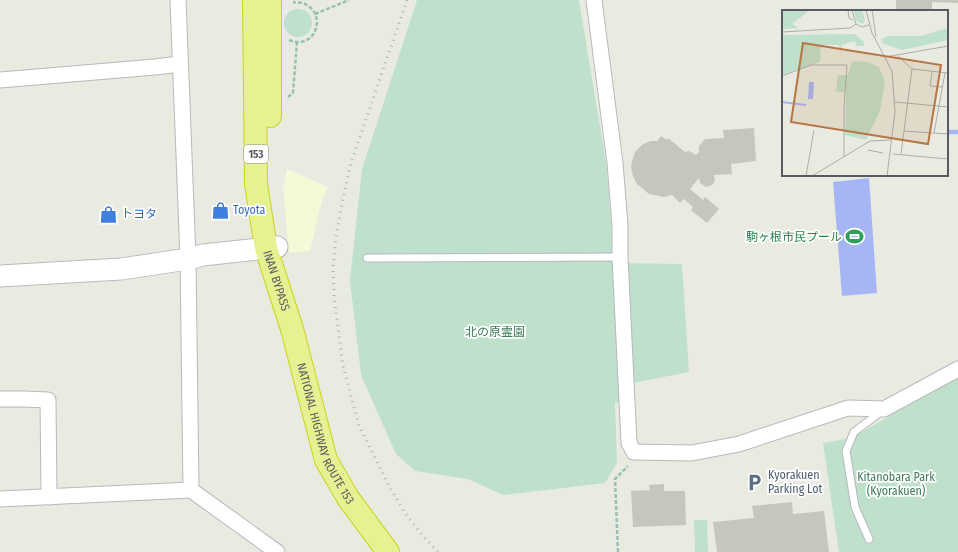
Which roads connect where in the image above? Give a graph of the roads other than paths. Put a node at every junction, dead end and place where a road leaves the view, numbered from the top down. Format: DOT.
graph roads {
  1 [pos="178,0"];
  2 [pos="254,0"];
  3 [pos="270,0"];
  4 [pos="594,0"];
  5 [pos="180,64"];
  6 [pos="0,80"];
  7 [pos="272,248"];
  8 [pos="620,257"];
  9 [pos="367,258"];
  10 [pos="188,259"];
  11 [pos="0,276"];
  12 [pos="285,304"];
  13 [pos="958,369"];
  14 [pos="0,399"];
  15 [pos="884,409"];
  16 [pos="190,490"];
  17 [pos="49,497"];
  18 [pos="0,499"];
  19 [pos="869,540"];
  20 [pos="384,551"];
  21 [pos="277,552"];
  1 -- 5 [label="street"];
  2 -- 7 [label="highway, INAN BYPASS / 153"];
  3 -- 7 [label="highway, INAN BYPASS / 153"];
  4 -- 8 [label="street"];
  5 -- 6 [label="street"];
  5 -- 10 [label="street"];
  7 -- 10 [label="street"];
  7 -- 12 [label="highway, INAN BYPASS / 153"];
  8 -- 9 [label="lane"];
  8 -- 15 [label="street"];
  10 -- 11 [label="street"];
  10 -- 16 [label="street"];
  12 -- 20 [label="highway, NATIONAL HIGHWAY ROUTE 153 / 153"];
  13 -- 15 [label="street"];
  14 -- 17 [label="street"];
  15 -- 19 [label="lane"];
  16 -- 17 [label="street"];
  16 -- 21 [label="street"];
  17 -- 18 [label="street"];
}
